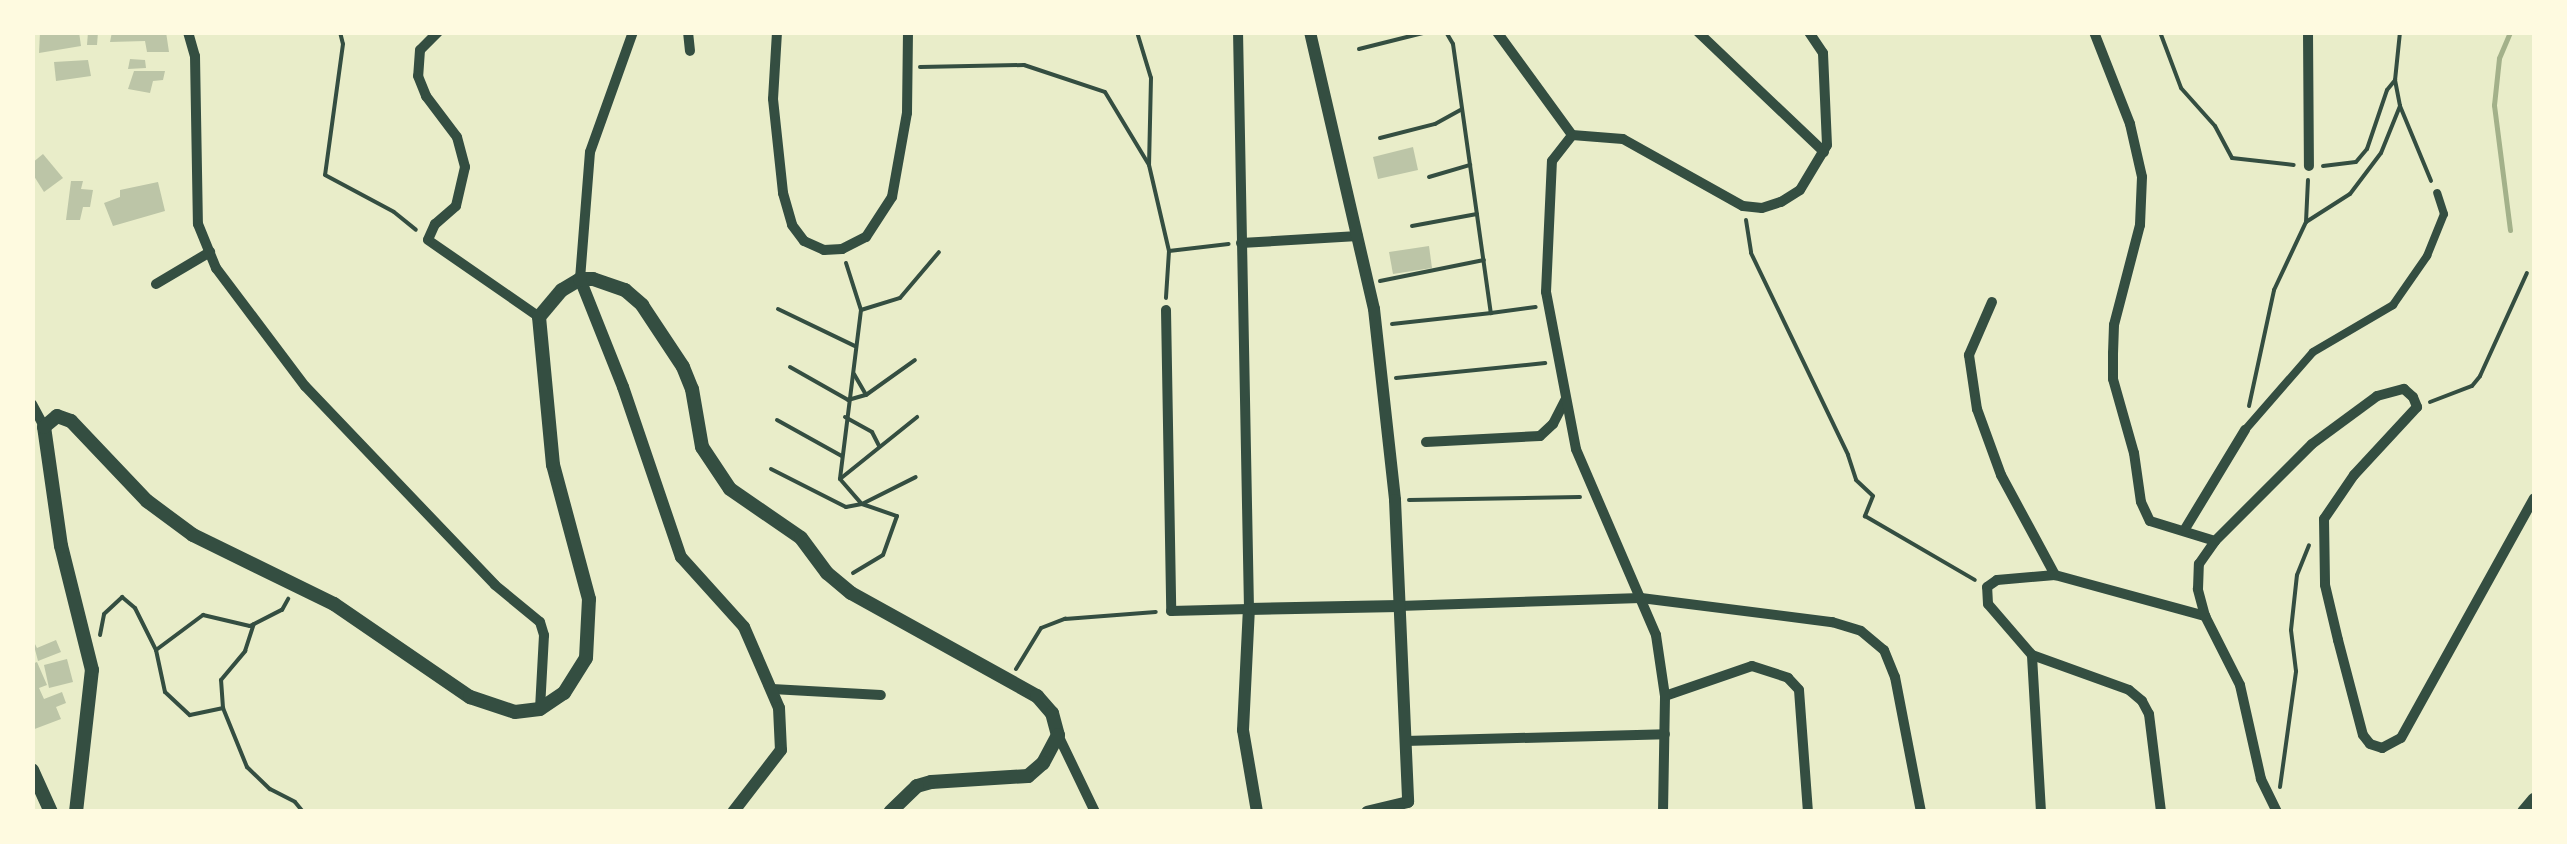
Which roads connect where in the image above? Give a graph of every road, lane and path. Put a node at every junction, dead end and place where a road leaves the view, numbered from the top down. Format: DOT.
graph roads {
  1 [pos="188,32"];
  2 [pos="340,32"];
  3 [pos="438,32"];
  4 [pos="634,32"];
  5 [pos="688,32"];
  6 [pos="777,32"];
  7 [pos="908,32"];
  8 [pos="1137,32"];
  9 [pos="1238,32"];
  10 [pos="1310,32"];
  11 [pos="1427,32"];
  12 [pos="1446,32"];
  13 [pos="1497,32"];
  14 [pos="1698,32"];
  15 [pos="1809,32"];
  16 [pos="2094,32"];
  17 [pos="2160,32"];
  18 [pos="2308,32"];
  19 [pos="2400,32"];
  20 [pos="1359,49"];
  21 [pos="690,51"];
  22 [pos="906,67"];
  23 [pos="2395,80"];
  24 [pos="2400,106"];
  25 [pos="1462,109"];
  26 [pos="1572,135"];
  27 [pos="1380,138"];
  28 [pos="1824,152"];
  29 [pos="1470,165"];
  30 [pos="1149,166"];
  31 [pos="2309,166"];
  32 [pos="1429,177"];
  33 [pos="2437,194"];
  34 [pos="1744,206"];
  35 [pos="1477,214"];
  36 [pos="2306,222"];
  37 [pos="1412,226"];
  38 [pos="1358,236"];
  39 [pos="428,240"];
  40 [pos="1242,243"];
  41 [pos="842,249"];
  42 [pos="1168,251"];
  43 [pos="210,252"];
  44 [pos="938,252"];
  45 [pos="1484,260"];
  46 [pos="2527,272"];
  47 [pos="580,279"];
  48 [pos="156,284"];
  49 [pos="1367,284"];
  50 [pos="1992,302"];
  51 [pos="1536,306"];
  52 [pos="778,310"];
  53 [pos="860,310"];
  54 [pos="1166,310"];
  55 [pos="1492,313"];
  56 [pos="538,317"];
  57 [pos="1375,326"];
  58 [pos="856,346"];
  59 [pos="914,360"];
  60 [pos="1545,363"];
  61 [pos="790,367"];
  62 [pos="852,370"];
  63 [pos="1381,379"];
  64 [pos="866,395"];
  65 [pos="1566,398"];
  66 [pos="848,400"];
  67 [pos="32,404"];
  68 [pos="2416,407"];
  69 [pos="845,417"];
  70 [pos="917,418"];
  71 [pos="778,420"];
  72 [pos="44,427"];
  73 [pos="2245,430"];
  74 [pos="1426,442"];
  75 [pos="880,448"];
  76 [pos="842,456"];
  77 [pos="772,469"];
  78 [pos="916,477"];
  79 [pos="840,479"];
  80 [pos="1597,496"];
  81 [pos="2534,498"];
  82 [pos="1394,500"];
  83 [pos="862,504"];
  84 [pos="2185,529"];
  85 [pos="2323,532"];
  86 [pos="2215,540"];
  87 [pos="2055,575"];
  88 [pos="838,582"];
  89 [pos="296,586"];
  90 [pos="1987,587"];
  91 [pos="122,597"];
  92 [pos="1641,598"];
  93 [pos="1400,606"];
  94 [pos="1249,609"];
  95 [pos="1171,611"];
  96 [pos="2204,616"];
  97 [pos="254,624"];
  98 [pos="156,650"];
  99 [pos="2032,655"];
  100 [pos="1009,681"];
  101 [pos="772,690"];
  102 [pos="880,696"];
  103 [pos="1666,696"];
  104 [pos="222,708"];
  105 [pos="540,709"];
  106 [pos="1665,734"];
  107 [pos="1058,735"];
  108 [pos="1406,741"];
  109 [pos="32,770"];
  110 [pos="2279,795"];
  111 [pos="2534,800"];
  112 [pos="1408,807"];
  113 [pos="51,812"];
  114 [pos="76,812"];
  115 [pos="303,812"];
  116 [pos="733,812"];
  117 [pos="890,812"];
  118 [pos="1095,812"];
  119 [pos="1257,812"];
  120 [pos="1366,812"];
  121 [pos="1663,812"];
  122 [pos="1808,812"];
  123 [pos="1921,812"];
  124 [pos="2041,812"];
  125 [pos="2161,812"];
  126 [pos="2277,812"];
  127 [pos="2524,812"];
  1 -- 43 [label="street"];
  2 -- 39 [label="path"];
  3 -- 39 [label="street"];
  4 -- 47 [label="street"];
  5 -- 21 [label="street"];
  6 -- 41 [label="street"];
  7 -- 22 [label="street"];
  8 -- 30 [label="path"];
  9 -- 40 [label="street"];
  10 -- 38 [label="street"];
  11 -- 20 [label="path"];
  12 -- 25 [label="path"];
  13 -- 26 [label="street"];
  14 -- 28 [label="street"];
  15 -- 28 [label="street"];
  16 -- 84 [label="street"];
  17 -- 31 [label="path"];
  18 -- 31 [label="street"];
  19 -- 23 [label="path"];
  22 -- 30 [label="path"];
  22 -- 41 [label="street"];
  23 -- 24 [label="path"];
  23 -- 31 [label="path"];
  24 -- 33 [label="path"];
  24 -- 36 [label="path"];
  25 -- 27 [label="path"];
  25 -- 29 [label="path"];
  26 -- 34 [label="street"];
  26 -- 65 [label="street"];
  28 -- 34 [label="street"];
  29 -- 32 [label="path"];
  29 -- 35 [label="path"];
  30 -- 42 [label="path"];
  31 -- 36 [label="path"];
  33 -- 73 [label="street"];
  34 -- 90 [label="path"];
  35 -- 37 [label="path"];
  35 -- 45 [label="path"];
  36 -- 73 [label="path"];
  38 -- 40 [label="street"];
  38 -- 49 [label="street"];
  39 -- 56 [label="street"];
  40 -- 42 [label="path"];
  40 -- 94 [label="street"];
  41 -- 53 [label="path"];
  42 -- 54 [label="path"];
  43 -- 48 [label="street"];
  43 -- 105 [label="street"];
  44 -- 53 [label="path"];
  45 -- 49 [label="path"];
  45 -- 55 [label="path"];
  46 -- 68 [label="path"];
  47 -- 56 [label="main road"];
  47 -- 88 [label="main road"];
  47 -- 101 [label="street"];
  49 -- 57 [label="street"];
  50 -- 87 [label="street"];
  51 -- 55 [label="path"];
  52 -- 58 [label="path"];
  53 -- 58 [label="path"];
  54 -- 95 [label="street"];
  55 -- 57 [label="path"];
  56 -- 105 [label="main road"];
  57 -- 63 [label="street"];
  58 -- 62 [label="path"];
  59 -- 64 [label="path"];
  60 -- 63 [label="path"];
  61 -- 66 [label="path"];
  62 -- 64 [label="path"];
  62 -- 66 [label="path"];
  63 -- 82 [label="street"];
  64 -- 66 [label="path"];
  65 -- 74 [label="street"];
  65 -- 80 [label="street"];
  66 -- 69 [label="path"];
  67 -- 72 [label="street"];
  68 -- 85 [label="street"];
  68 -- 86 [label="street"];
  69 -- 75 [label="path"];
  69 -- 76 [label="path"];
  70 -- 75 [label="path"];
  71 -- 76 [label="path"];
  72 -- 89 [label="main road"];
  72 -- 114 [label="main road"];
  73 -- 84 [label="street"];
  75 -- 79 [label="path"];
  76 -- 79 [label="path"];
  77 -- 83 [label="path"];
  78 -- 83 [label="path"];
  79 -- 83 [label="path"];
  80 -- 82 [label="path"];
  80 -- 92 [label="street"];
  81 -- 85 [label="street"];
  82 -- 93 [label="street"];
  83 -- 88 [label="path"];
  84 -- 86 [label="street"];
  85 -- 110 [label="path"];
  86 -- 96 [label="street"];
  87 -- 90 [label="street"];
  87 -- 96 [label="street"];
  88 -- 100 [label="main road"];
  89 -- 97 [label="path"];
  89 -- 105 [label="main road"];
  90 -- 99 [label="street"];
  91 -- 98 [label="path"];
  92 -- 93 [label="street"];
  92 -- 103 [label="street"];
  92 -- 123 [label="street"];
  93 -- 94 [label="street"];
  93 -- 108 [label="street"];
  94 -- 95 [label="street"];
  94 -- 119 [label="street"];
  95 -- 100 [label="path"];
  96 -- 126 [label="street"];
  97 -- 98 [label="path"];
  97 -- 104 [label="path"];
  98 -- 104 [label="path"];
  99 -- 124 [label="street"];
  99 -- 125 [label="street"];
  100 -- 107 [label="main road"];
  101 -- 102 [label="street"];
  101 -- 116 [label="street"];
  103 -- 106 [label="street"];
  103 -- 122 [label="street"];
  104 -- 115 [label="path"];
  106 -- 108 [label="street"];
  106 -- 121 [label="street"];
  107 -- 117 [label="main road"];
  107 -- 118 [label="street"];
  108 -- 112 [label="street"];
  109 -- 113 [label="main road"];
  111 -- 127 [label="main road"];
  112 -- 120 [label="street"];
}
